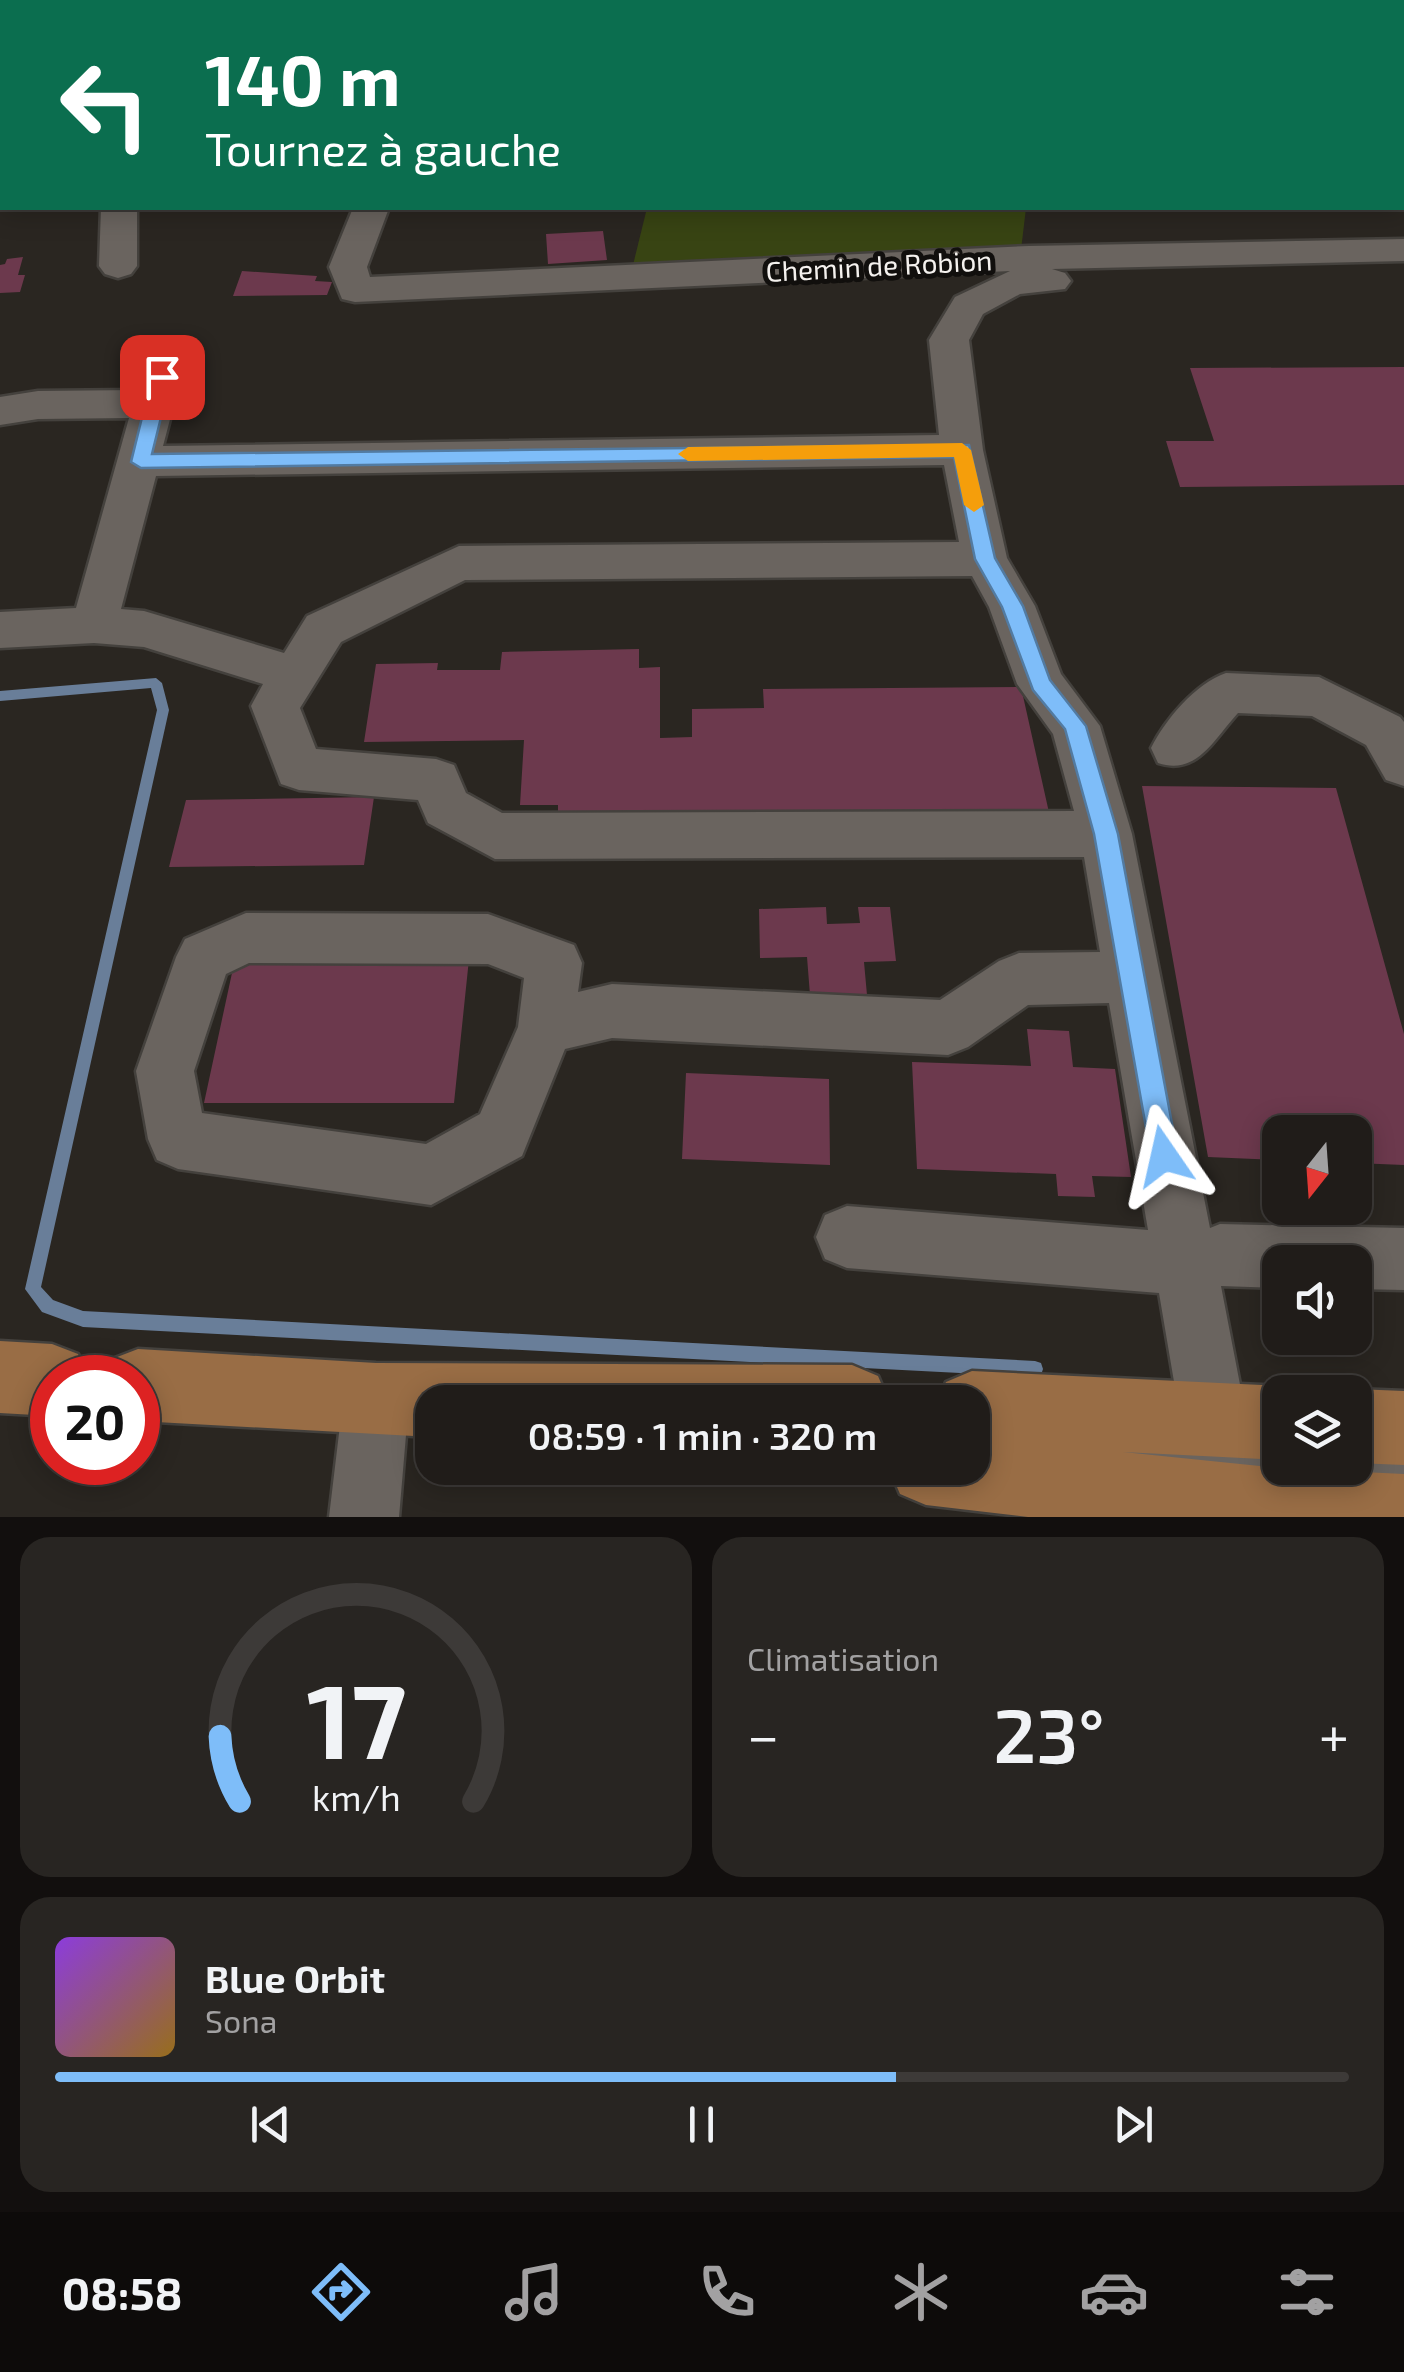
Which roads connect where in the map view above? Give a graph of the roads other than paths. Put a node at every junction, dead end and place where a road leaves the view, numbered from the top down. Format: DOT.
graph roads {
  1 [pos="119,210"];
  2 [pos="370,210"];
  3 [pos="1396,264"];
  4 [pos="118,266"];
  5 [pos="168,350"];
  6 [pos="155,404"];
  7 [pos="0,411"];
  8 [pos="962,450"];
  9 [pos="141,462"];
  10 [pos="985,559"];
  11 [pos="94,625"];
  12 [pos="0,630"];
  13 [pos="294,675"];
  14 [pos="1176,748"];
  15 [pos="1404,765"];
  16 [pos="1106,834"];
  17 [pos="1130,977"];
  18 [pos="546,1027"];
  19 [pos="847,1237"];
  20 [pos="1404,1259"];
  21 [pos="1202,1260"];
  22 [pos="0,1376"];
  23 [pos="30,1378"];
  24 [pos="160,1386"];
  25 [pos="404,1403"];
  26 [pos="990,1412"];
  27 [pos="1372,1427"];
  28 [pos="1404,1428"];
  29 [pos="990,1448"];
  30 [pos="1404,1459"];
  31 [pos="1372,1463"];
  32 [pos="1240,1464"];
  33 [pos="990,1467"];
  34 [pos="1404,1512"];
  35 [pos="364,1517"];
  1 -- 4 [label="street"];
  2 -- 3 [label="street, Chemin de Robion"];
  3 -- 8 [label="street"];
  5 -- 6 [label="street"];
  6 -- 7 [label="street"];
  6 -- 9 [label="street"];
  8 -- 9 [label="street"];
  8 -- 10 [label="street"];
  9 -- 11 [label="street"];
  10 -- 13 [label="street"];
  10 -- 16 [label="street"];
  11 -- 12 [label="street"];
  11 -- 13 [label="street"];
  13 -- 16 [label="street"];
  14 -- 15 [label="street"];
  16 -- 17 [label="street"];
  17 -- 18 [label="street"];
  17 -- 21 [label="street"];
  18 -- 18 [label="street"];
  19 -- 21 [label="street"];
  20 -- 21 [label="street"];
  21 -- 32 [label="street"];
  22 -- 23 [label="main road"];
  24 -- 25 [label="main road"];
  25 -- 35 [label="street"];
  26 -- 32 [label="main road"];
  27 -- 28 [label="main road"];
  29 -- 32 [label="street"];
  30 -- 31 [label="street"];
  32 -- 33 [label="main road"];
  32 -- 34 [label="main road"];
}
